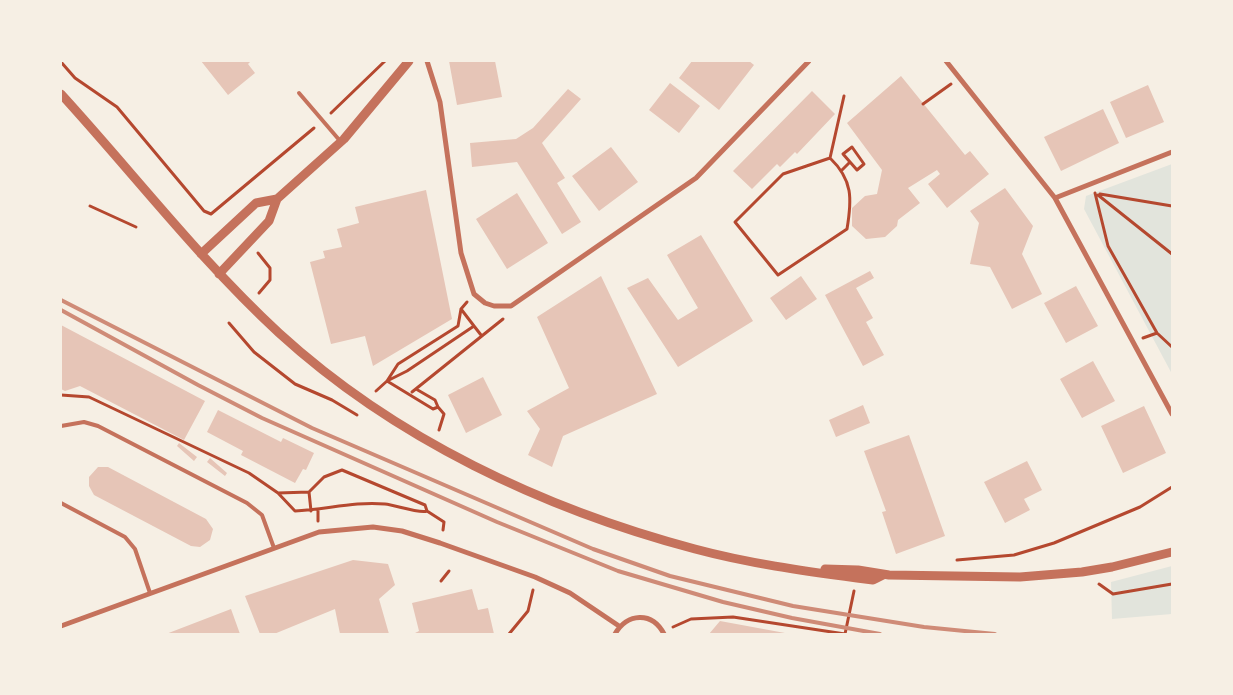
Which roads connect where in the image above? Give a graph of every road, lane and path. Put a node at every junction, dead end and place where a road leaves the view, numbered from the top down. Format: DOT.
graph roads {
  1 [pos="385,61"];
  2 [pos="409,61"];
  3 [pos="427,61"];
  4 [pos="809,61"];
  5 [pos="946,61"];
  6 [pos="61,62"];
  7 [pos="959,78"];
  8 [pos="299,93"];
  9 [pos="61,94"];
  10 [pos="844,96"];
  11 [pos="923,104"];
  12 [pos="323,120"];
  13 [pos="341,142"];
  14 [pos="1172,152"];
  15 [pos="830,158"];
  16 [pos="850,162"];
  17 [pos="842,170"];
  18 [pos="1095,193"];
  19 [pos="1055,198"];
  20 [pos="277,199"];
  21 [pos="90,206"];
  22 [pos="1172,206"];
  23 [pos="136,227"];
  24 [pos="249,244"];
  25 [pos="201,254"];
  26 [pos="1172,254"];
  27 [pos="220,274"];
  28 [pos="258,293"];
  29 [pos="474,294"];
  30 [pos="461,309"];
  31 [pos="503,319"];
  32 [pos="229,323"];
  33 [pos="474,326"];
  34 [pos="481,335"];
  35 [pos="1172,347"];
  36 [pos="387,381"];
  37 [pos="416,389"];
  38 [pos="412,392"];
  39 [pos="61,395"];
  40 [pos="366,400"];
  41 [pos="438,407"];
  42 [pos="444,414"];
  43 [pos="1172,414"];
  44 [pos="364,419"];
  45 [pos="61,426"];
  46 [pos="1172,487"];
  47 [pos="278,492"];
  48 [pos="309,492"];
  49 [pos="61,503"];
  50 [pos="311,510"];
  51 [pos="427,510"];
  52 [pos="444,522"];
  53 [pos="274,548"];
  54 [pos="1172,552"];
  55 [pos="449,571"];
  56 [pos="1082,572"];
  57 [pos="535,577"];
  58 [pos="944,577"];
  59 [pos="441,581"];
  60 [pos="1172,584"];
  61 [pos="854,592"];
  62 [pos="150,593"];
  63 [pos="61,626"];
  64 [pos="619,626"];
  65 [pos="664,633"];
  66 [pos="509,634"];
  67 [pos="614,634"];
  68 [pos="845,634"];
  1 -- 12 [label="path"];
  2 -- 13 [label="street"];
  3 -- 29 [label="street"];
  4 -- 29 [label="street"];
  5 -- 7 [label="street"];
  6 -- 12 [label="path"];
  7 -- 11 [label="path"];
  7 -- 19 [label="street"];
  8 -- 12 [label="lane"];
  9 -- 25 [label="street"];
  10 -- 15 [label="path"];
  12 -- 13 [label="lane"];
  13 -- 20 [label="street"];
  14 -- 19 [label="street"];
  15 -- 17 [label="path"];
  15 -- 17 [label="path"];
  16 -- 16 [label="path"];
  16 -- 17 [label="path"];
  18 -- 22 [label="path"];
  18 -- 26 [label="path"];
  18 -- 35 [label="path"];
  19 -- 43 [label="street"];
  20 -- 24 [label="street"];
  20 -- 25 [label="street"];
  21 -- 23 [label="path"];
  24 -- 27 [label="street"];
  24 -- 28 [label="path"];
  25 -- 27 [label="street"];
  27 -- 40 [label="street"];
  29 -- 30 [label="path"];
  30 -- 33 [label="path"];
  30 -- 36 [label="path"];
  31 -- 34 [label="path"];
  32 -- 44 [label="path"];
  33 -- 34 [label="path"];
  33 -- 36 [label="path"];
  34 -- 37 [label="path"];
  36 -- 40 [label="path"];
  36 -- 41 [label="path"];
  37 -- 38 [label="path"];
  37 -- 41 [label="path"];
  39 -- 47 [label="path"];
  40 -- 58 [label="street"];
  41 -- 42 [label="path"];
  45 -- 53 [label="lane"];
  46 -- 58 [label="path"];
  47 -- 48 [label="path"];
  47 -- 50 [label="path"];
  48 -- 50 [label="path"];
  48 -- 51 [label="path"];
  49 -- 62 [label="lane"];
  50 -- 51 [label="path"];
  51 -- 52 [label="path"];
  53 -- 57 [label="street"];
  53 -- 62 [label="street"];
  54 -- 56 [label="street"];
  55 -- 59 [label="path"];
  56 -- 58 [label="street"];
  56 -- 60 [label="path"];
  57 -- 64 [label="street"];
  57 -- 66 [label="path"];
  61 -- 68 [label="path"];
  62 -- 63 [label="street"];
  64 -- 65 [label="street"];
  64 -- 67 [label="street"];
  65 -- 68 [label="path"];
}
